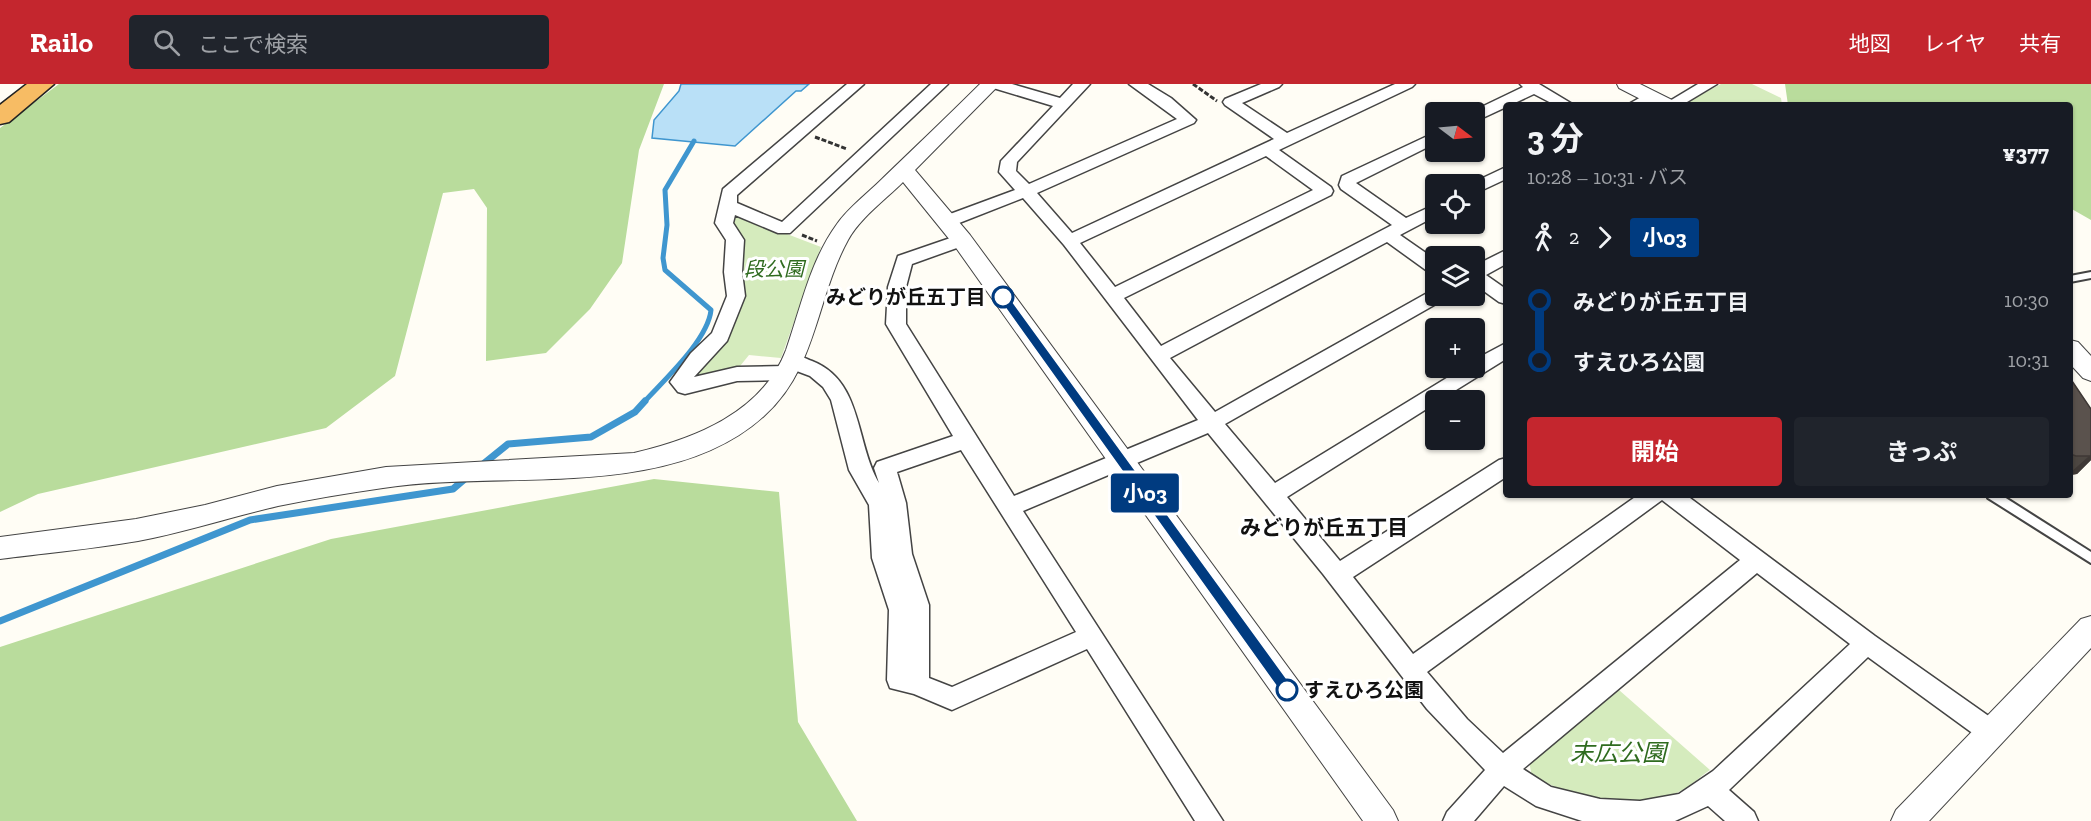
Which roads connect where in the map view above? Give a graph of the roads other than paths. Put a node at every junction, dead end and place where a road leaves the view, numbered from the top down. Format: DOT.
graph roads {
  1 [pos="42,84"];
  2 [pos="855,84"];
  3 [pos="940,84"];
  4 [pos="993,84"];
  5 [pos="1082,84"];
  6 [pos="1137,84"];
  7 [pos="1274,84"];
  8 [pos="1407,84"];
  9 [pos="1626,84"];
  10 [pos="1709,84"];
  11 [pos="1531,86"];
  12 [pos="1560,102"];
  13 [pos="1654,102"];
  14 [pos="1659,102"];
  15 [pos="1063,104"];
  16 [pos="1485,111"];
  17 [pos="0,117"];
  18 [pos="1286,140"];
  19 [pos="1425,142"];
  20 [pos="1268,149"];
  21 [pos="904,170"];
  22 [pos="1503,174"];
  23 [pos="1485,183"];
  24 [pos="1027,191"];
  25 [pos="728,206"];
  26 [pos="1425,215"];
  27 [pos="955,230"];
  28 [pos="1396,230"];
  29 [pos="1069,241"];
  30 [pos="1425,258"];
  31 [pos="1503,258"];
  32 [pos="1485,268"];
  33 [pos="2091,275"];
  34 [pos="2073,279"];
  35 [pos="2073,279"];
  36 [pos="1485,282"];
  37 [pos="2091,284"];
  38 [pos="1112,296"];
  39 [pos="1503,296"];
  40 [pos="1425,302"];
  41 [pos="2073,351"];
  42 [pos="1158,356"];
  43 [pos="1501,360"];
  44 [pos="789,367"];
  45 [pos="2091,372"];
  46 [pos="1211,423"];
  47 [pos="966,440"];
  48 [pos="1121,460"];
  49 [pos="1503,468"];
  50 [pos="1271,496"];
  51 [pos="1650,498"];
  52 [pos="1674,498"];
  53 [pos="1997,498"];
  54 [pos="1011,507"];
  55 [pos="0,548"];
  56 [pos="2091,558"];
  57 [pos="1757,559"];
  58 [pos="1337,575"];
  59 [pos="2091,628"];
  60 [pos="1091,636"];
  61 [pos="1867,643"];
  62 [pos="1411,669"];
  63 [pos="917,684"];
  64 [pos="1991,732"];
  65 [pos="1503,770"];
  66 [pos="1710,790"];
  67 [pos="1210,821"];
  68 [pos="1382,821"];
  69 [pos="1456,821"];
  70 [pos="1745,821"];
  71 [pos="1907,821"];
  1 -- 17 [label="highway"];
  2 -- 25 [label="street"];
  3 -- 25 [label="street"];
  4 -- 15 [label="street"];
  4 -- 21 [label="street"];
  5 -- 15 [label="street"];
  6 -- 24 [label="street"];
  7 -- 18 [label="street"];
  8 -- 18 [label="street"];
  9 -- 13 [label="street"];
  10 -- 14 [label="street"];
  11 -- 12 [label="street"];
  11 -- 16 [label="street"];
  15 -- 24 [label="street"];
  18 -- 20 [label="street"];
  19 -- 28 [label="street"];
  20 -- 29 [label="street"];
  20 -- 38 [label="street"];
  21 -- 27 [label="street"];
  21 -- 44 [label="street"];
  22 -- 23 [label="street"];
  24 -- 27 [label="street"];
  24 -- 29 [label="street"];
  25 -- 44 [label="street"];
  26 -- 28 [label="street"];
  27 -- 47 [label="street"];
  27 -- 48 [label="street"];
  28 -- 30 [label="street"];
  28 -- 42 [label="street"];
  29 -- 38 [label="street"];
  31 -- 32 [label="street"];
  33 -- 34 [label="lane"];
  35 -- 37 [label="lane"];
  36 -- 39 [label="street"];
  38 -- 42 [label="street"];
  40 -- 46 [label="street"];
  41 -- 45 [label="street"];
  42 -- 46 [label="street"];
  43 -- 50 [label="street"];
  44 -- 55 [label="street"];
  44 -- 63 [label="street"];
  46 -- 48 [label="street"];
  46 -- 50 [label="street"];
  47 -- 54 [label="street"];
  47 -- 63 [label="street"];
  48 -- 54 [label="street"];
  48 -- 68 [label="street"];
  49 -- 58 [label="street"];
  50 -- 58 [label="street"];
  51 -- 62 [label="street"];
  52 -- 57 [label="street"];
  53 -- 56 [label="lane"];
  54 -- 60 [label="street"];
  57 -- 61 [label="street"];
  57 -- 65 [label="street"];
  58 -- 62 [label="street"];
  59 -- 64 [label="street"];
  60 -- 63 [label="street"];
  60 -- 67 [label="street"];
  61 -- 64 [label="street"];
  61 -- 66 [label="street"];
  62 -- 65 [label="street"];
  64 -- 71 [label="street"];
  65 -- 66 [label="street"];
  65 -- 69 [label="street"];
  66 -- 70 [label="street"];
}
